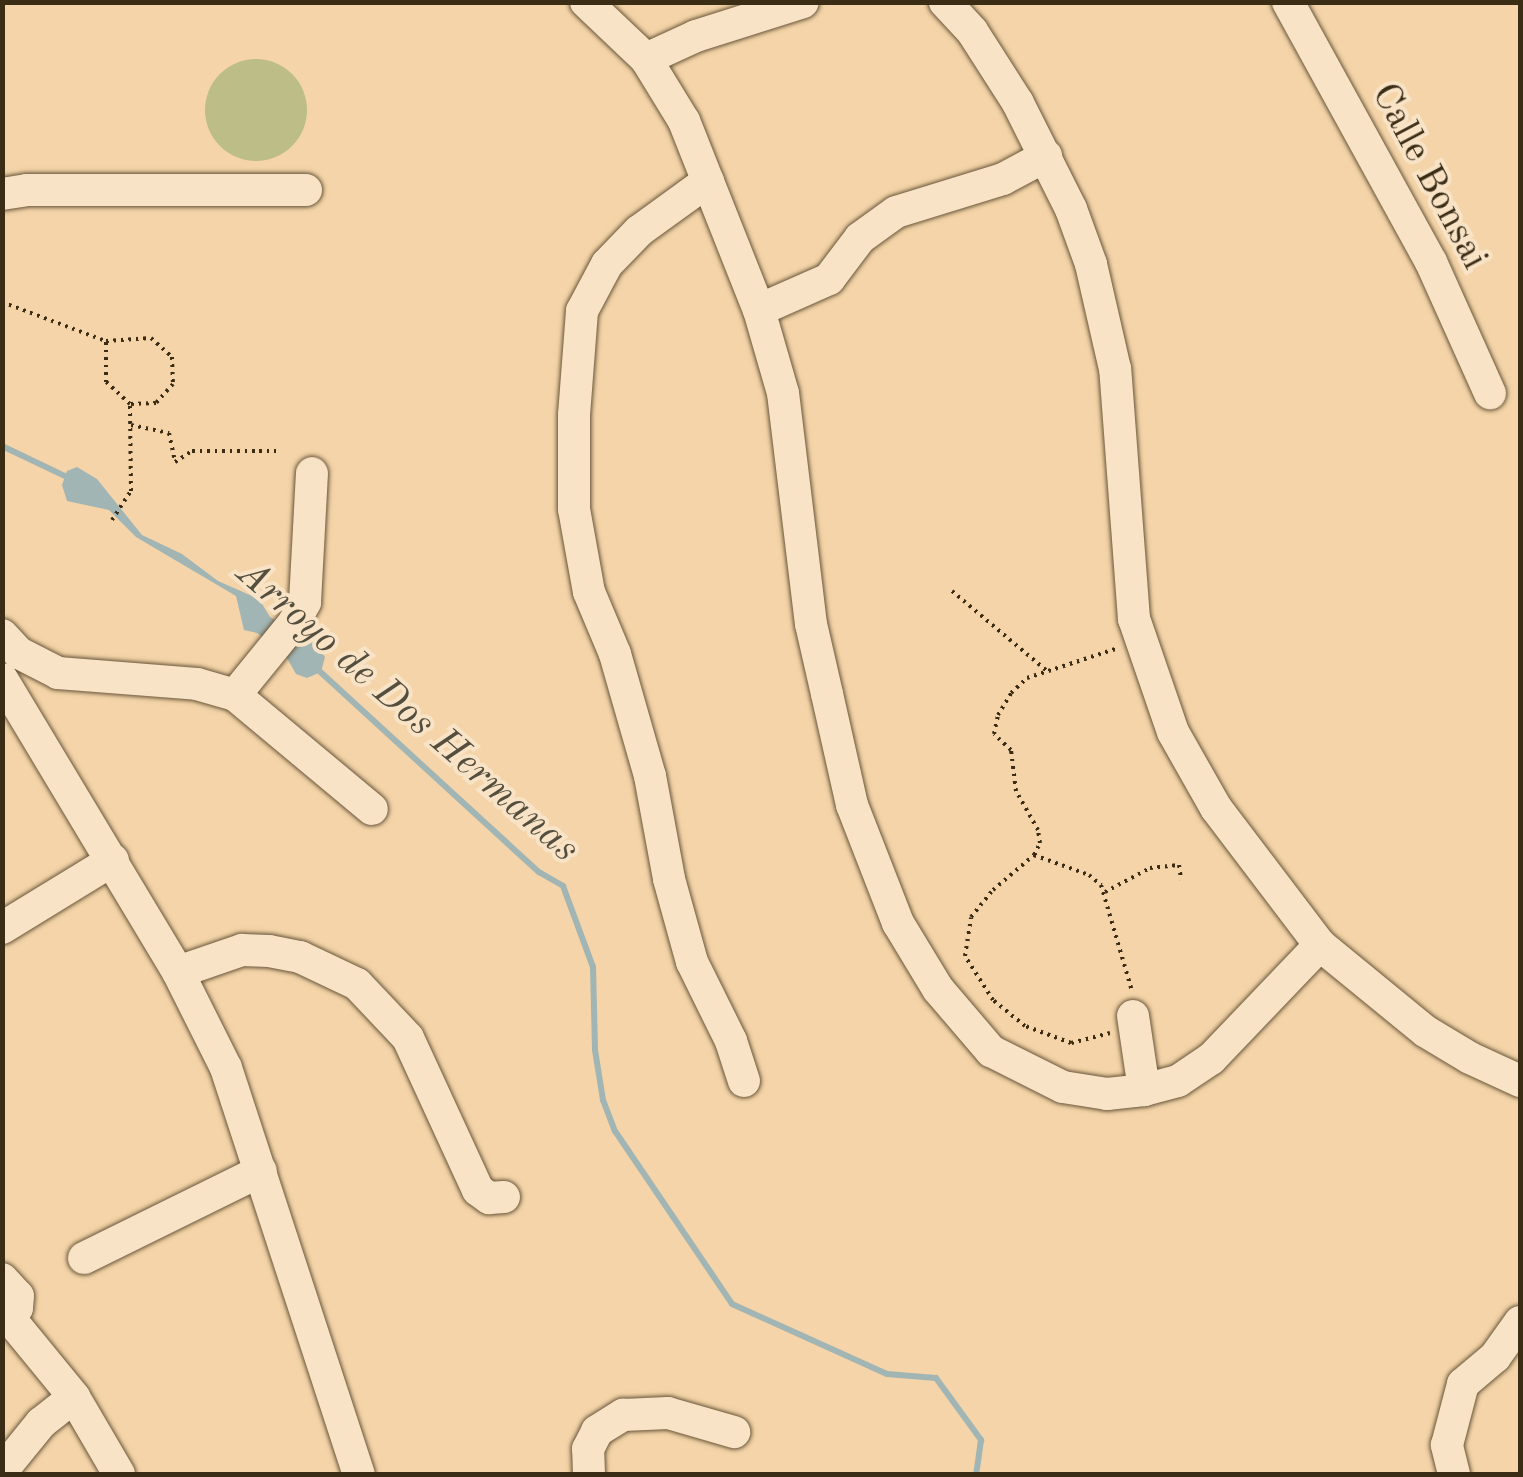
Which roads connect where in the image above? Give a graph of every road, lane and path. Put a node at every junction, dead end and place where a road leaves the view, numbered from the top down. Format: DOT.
graph roads {
  1 [pos="803,2"];
  2 [pos="945,2"];
  3 [pos="1288,2"];
  4 [pos="605,8"];
  5 [pos="646,59"];
  6 [pos="1046,156"];
  7 [pos="708,181"];
  8 [pos="306,190"];
  9 [pos="2,194"];
  10 [pos="2,302"];
  11 [pos="759,310"];
  12 [pos="106,341"];
  13 [pos="1490,393"];
  14 [pos="130,404"];
  15 [pos="131,425"];
  16 [pos="276,450"];
  17 [pos="312,473"];
  18 [pos="112,520"];
  19 [pos="952,591"];
  20 [pos="2,636"];
  21 [pos="1141,641"];
  22 [pos="1047,670"];
  23 [pos="2,679"];
  24 [pos="235,695"];
  25 [pos="372,809"];
  26 [pos="1034,855"];
  27 [pos="114,860"];
  28 [pos="1180,880"];
  29 [pos="1105,892"];
  30 [pos="2,928"];
  31 [pos="1320,945"];
  32 [pos="178,972"];
  33 [pos="1138,1009"];
  34 [pos="1520,1080"];
  35 [pos="744,1081"];
  36 [pos="1144,1090"];
  37 [pos="262,1171"];
  38 [pos="504,1197"];
  39 [pos="84,1258"];
  40 [pos="2,1279"];
  41 [pos="6,1312"];
  42 [pos="1520,1322"];
  43 [pos="74,1397"];
  44 [pos="734,1432"];
  45 [pos="2,1471"];
  46 [pos="354,1473"];
  47 [pos="119,1474"];
  48 [pos="589,1474"];
  49 [pos="1454,1474"];
  1 -- 5 [label="street"];
  2 -- 6 [label="street"];
  3 -- 13 [label="street, Calle Bonsai"];
  4 -- 5 [label="street"];
  5 -- 7 [label="street"];
  6 -- 11 [label="street"];
  6 -- 21 [label="street"];
  7 -- 11 [label="street"];
  7 -- 35 [label="street"];
  8 -- 9 [label="street"];
  10 -- 12 [label="path"];
  11 -- 36 [label="street"];
  12 -- 14 [label="path"];
  12 -- 14 [label="path"];
  14 -- 15 [label="path"];
  15 -- 16 [label="path"];
  15 -- 18 [label="path"];
  17 -- 24 [label="street"];
  19 -- 22 [label="path"];
  20 -- 24 [label="street"];
  21 -- 22 [label="path"];
  21 -- 31 [label="street"];
  22 -- 26 [label="path"];
  23 -- 27 [label="street"];
  24 -- 25 [label="street"];
  26 -- 29 [label="path"];
  26 -- 33 [label="path"];
  27 -- 30 [label="street"];
  27 -- 32 [label="street"];
  28 -- 29 [label="path"];
  29 -- 33 [label="path"];
  31 -- 34 [label="street"];
  31 -- 36 [label="street"];
  32 -- 37 [label="street"];
  32 -- 38 [label="street"];
  33 -- 36 [label="street"];
  37 -- 39 [label="street"];
  37 -- 46 [label="street"];
  40 -- 41 [label="street"];
  41 -- 43 [label="street"];
  42 -- 49 [label="street"];
  43 -- 45 [label="street"];
  43 -- 47 [label="street"];
  44 -- 48 [label="street"];
}
